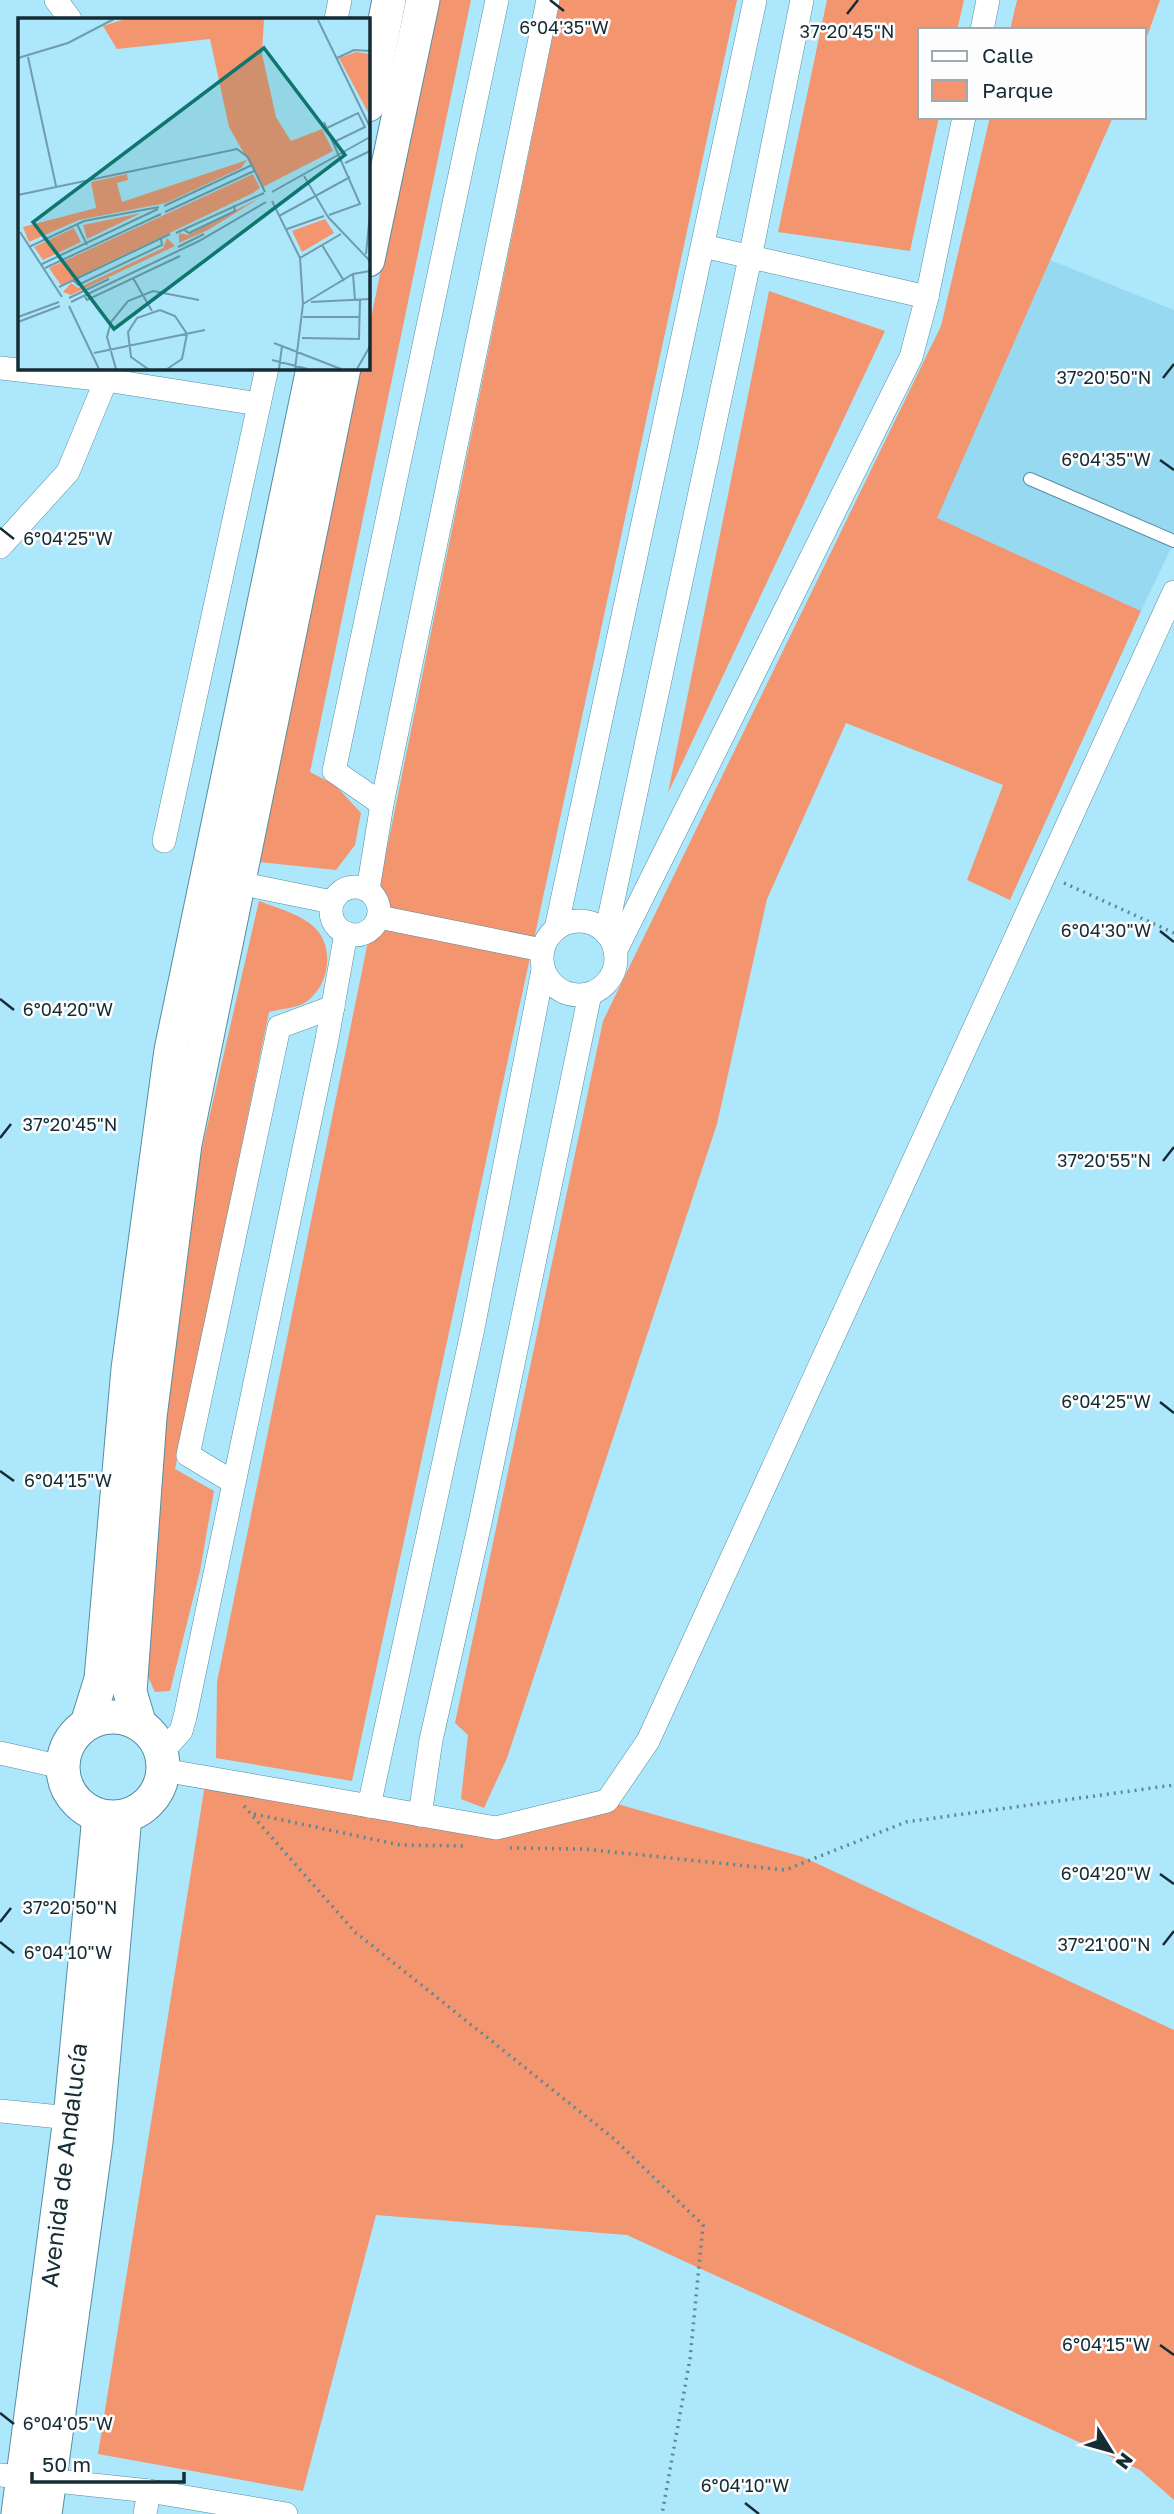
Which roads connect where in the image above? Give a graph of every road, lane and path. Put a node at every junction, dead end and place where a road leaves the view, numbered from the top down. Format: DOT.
graph roads {
  1 [pos="56,0"];
  2 [pos="340,0"];
  3 [pos="389,0"];
  4 [pos="423,0"];
  5 [pos="497,0"];
  6 [pos="548,0"];
  7 [pos="755,0"];
  8 [pos="802,0"];
  9 [pos="988,0"];
  10 [pos="69,18"];
  11 [pos="336,18"];
  12 [pos="982,28"];
  13 [pos="369,100"];
  14 [pos="964,119"];
  15 [pos="703,246"];
  16 [pos="369,255"];
  17 [pos="750,258"];
  18 [pos="927,298"];
  19 [pos="0,369"];
  20 [pos="267,369"];
  21 [pos="313,369"];
  22 [pos="344,369"];
  23 [pos="108,374"];
  24 [pos="260,404"];
  25 [pos="1030,479"];
  26 [pos="1174,541"];
  27 [pos="0,547"];
  28 [pos="1174,592"];
  29 [pos="382,804"];
  30 [pos="164,841"];
  31 [pos="1046,875"];
  32 [pos="238,883"];
  33 [pos="368,890"];
  34 [pos="332,902"];
  35 [pos="379,917"];
  36 [pos="556,929"];
  37 [pos="345,933"];
  38 [pos="1174,933"];
  39 [pos="610,942"];
  40 [pos="543,960"];
  41 [pos="590,994"];
  42 [pos="332,1007"];
  43 [pos="233,1482"];
  44 [pos="87,1724"];
  45 [pos="140,1725"];
  46 [pos="0,1753"];
  47 [pos="162,1761"];
  48 [pos="62,1767"];
  49 [pos="206,1778"];
  50 [pos="1174,1785"];
  51 [pos="369,1806"];
  52 [pos="253,1813"];
  53 [pos="420,1815"];
  54 [pos="112,1816"];
  55 [pos="479,1847"];
  56 [pos="505,1847"];
  57 [pos="0,2111"];
  58 [pos="70,2118"];
  59 [pos="25,2478"];
  60 [pos="149,2491"];
  61 [pos="18,2514"];
  62 [pos="45,2514"];
  63 [pos="145,2514"];
  64 [pos="286,2514"];
  65 [pos="662,2514"];
  1 -- 10 [label="street"];
  2 -- 11 [label="street"];
  3 -- 13 [label="street"];
  4 -- 16 [label="street"];
  5 -- 29 [label="street"];
  6 -- 29 [label="street"];
  7 -- 15 [label="street"];
  8 -- 17 [label="street"];
  9 -- 12 [label="street"];
  14 -- 18 [label="street"];
  15 -- 17 [label="street"];
  15 -- 36 [label="street"];
  17 -- 18 [label="street"];
  17 -- 39 [label="street"];
  18 -- 39 [label="street"];
  19 -- 23 [label="street"];
  20 -- 24 [label="street"];
  21 -- 44 [label="street"];
  22 -- 32 [label="street"];
  23 -- 24 [label="street"];
  23 -- 27 [label="street"];
  24 -- 30 [label="street"];
  25 -- 26 [label="lane"];
  28 -- 31 [label="street"];
  29 -- 33 [label="street"];
  31 -- 38 [label="path"];
  31 -- 53 [label="street"];
  32 -- 34 [label="street"];
  32 -- 45 [label="street"];
  33 -- 34 [label="street"];
  33 -- 35 [label="street"];
  34 -- 37 [label="street"];
  35 -- 37 [label="street"];
  35 -- 40 [label="street"];
  36 -- 39 [label="street"];
  36 -- 40 [label="street"];
  37 -- 42 [label="street"];
  39 -- 41 [label="street"];
  40 -- 41 [label="street"];
  40 -- 51 [label="street"];
  41 -- 53 [label="street"];
  42 -- 43 [label="street"];
  42 -- 43 [label="street"];
  43 -- 47 [label="street"];
  44 -- 45 [label="street"];
  44 -- 48 [label="street"];
  45 -- 47 [label="street"];
  46 -- 48 [label="street"];
  47 -- 49 [label="street"];
  47 -- 54 [label="street"];
  48 -- 54 [label="street"];
  49 -- 51 [label="street"];
  49 -- 52 [label="path"];
  50 -- 56 [label="path"];
  51 -- 53 [label="street"];
  52 -- 55 [label="path"];
  52 -- 65 [label="path"];
  54 -- 58 [label="street, Avenida de Andalucía"];
  54 -- 59 [label="street, Avenida de Andalucía"];
  57 -- 58 [label="street"];
  58 -- 59 [label="street, Avenida de Andalucía"];
  59 -- 60 [label="street"];
  59 -- 61 [label="street, Avenida de Andalucía"];
  59 -- 62 [label="street, Avenida de Andalucía"];
  60 -- 63 [label="street"];
  60 -- 64 [label="street"];
}
